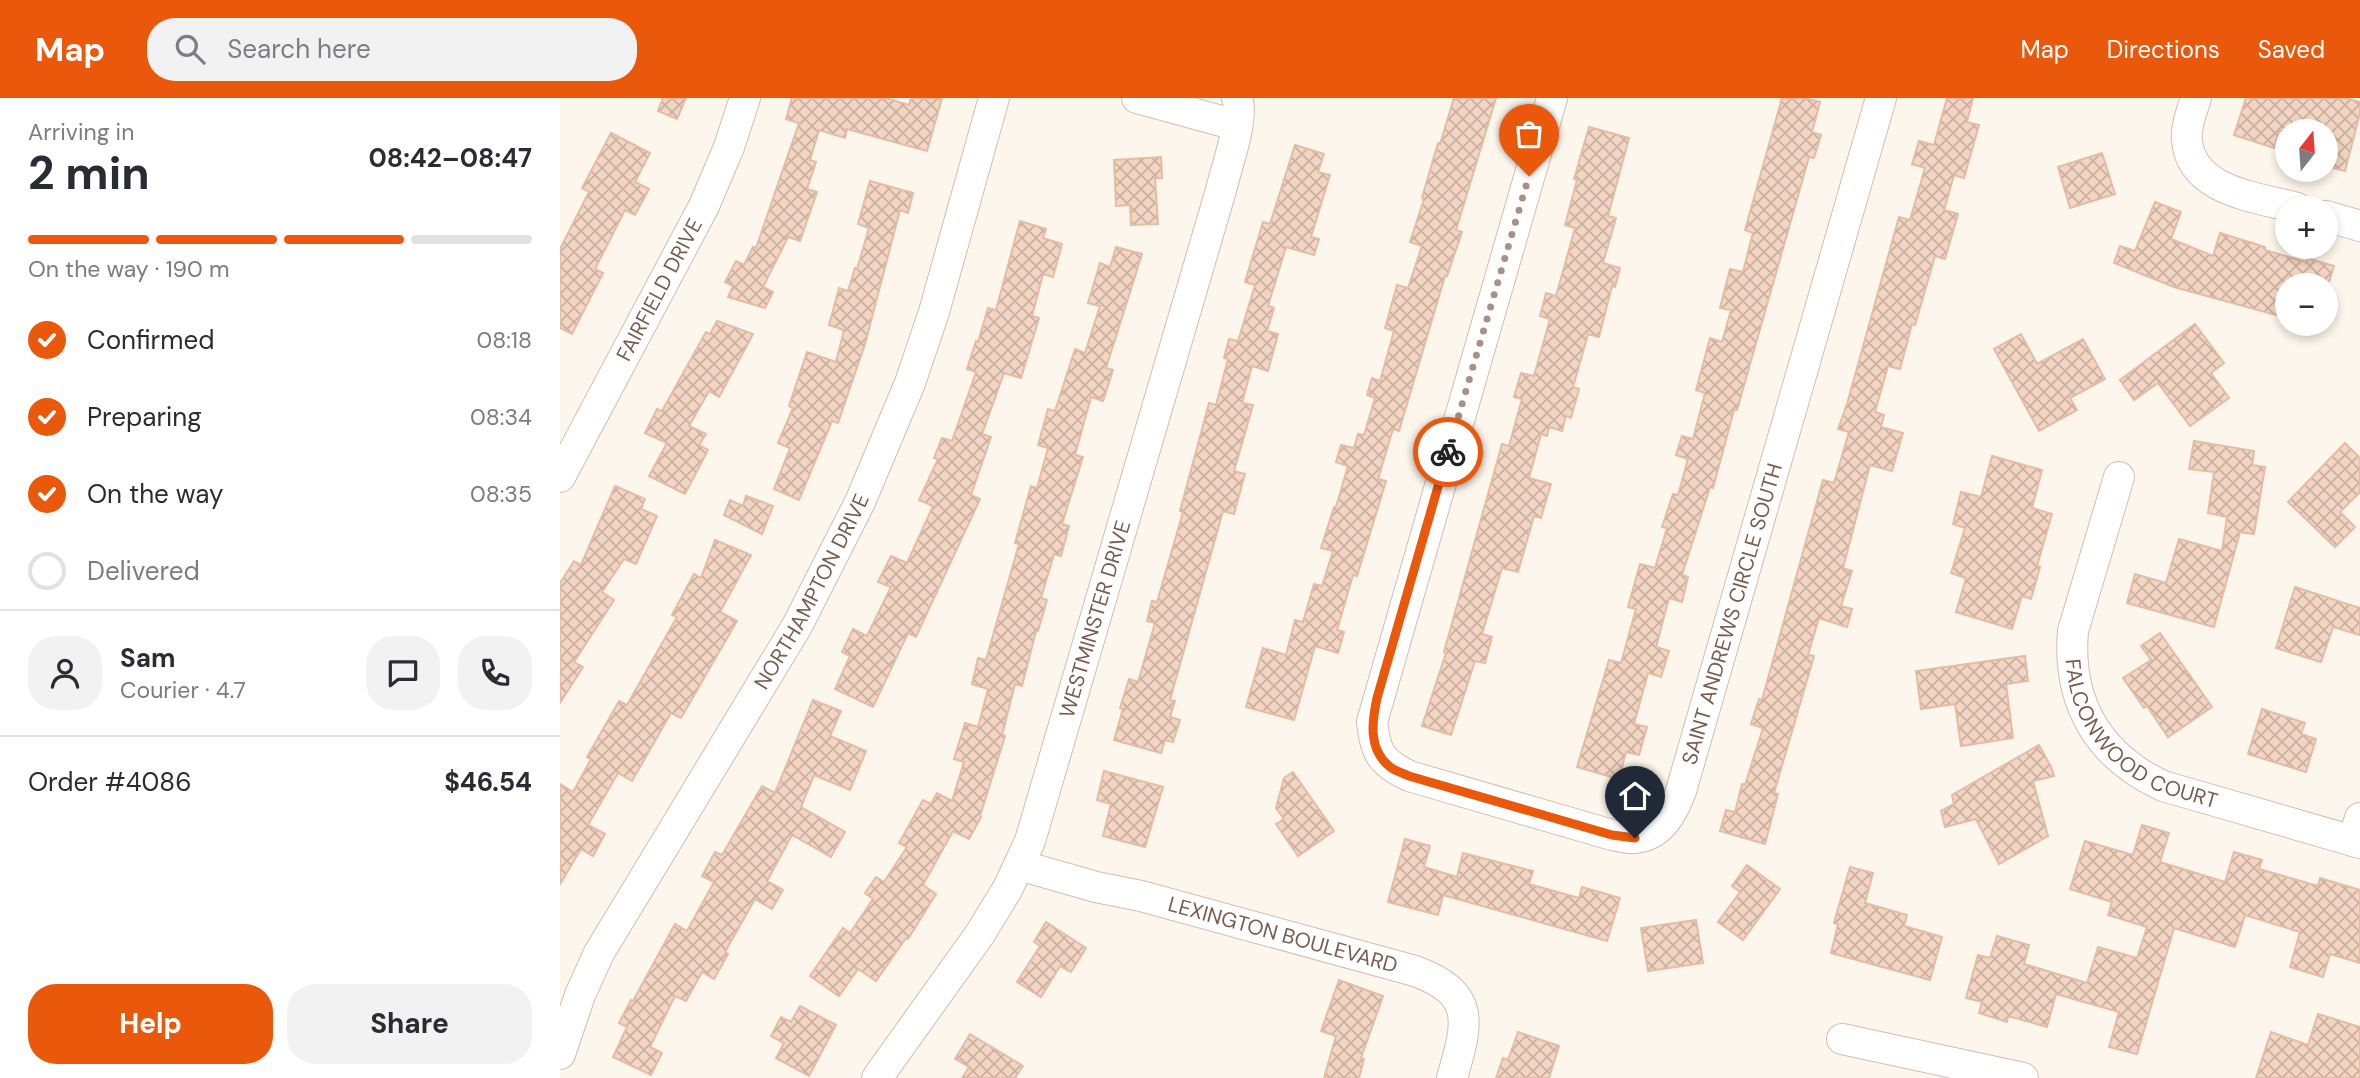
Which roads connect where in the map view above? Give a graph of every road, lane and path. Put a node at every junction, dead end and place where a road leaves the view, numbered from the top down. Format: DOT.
graph roads {
  1 [pos="745,98"];
  2 [pos="994,98"];
  3 [pos="1138,98"];
  4 [pos="1552,98"];
  5 [pos="1881,98"];
  6 [pos="2196,98"];
  7 [pos="1237,112"];
  8 [pos="2275,202"];
  9 [pos="2338,220"];
  10 [pos="2360,226"];
  11 [pos="560,477"];
  12 [pos="2119,477"];
  13 [pos="2358,834"];
  14 [pos="1019,865"];
  15 [pos="1842,1039"];
  16 [pos="560,1054"];
  17 [pos="877,1078"];
  18 [pos="1452,1078"];
  19 [pos="2023,1078"];
  1 -- 11 [label="street, FAIRFIELD DRIVE"];
  2 -- 16 [label="street, NORTHAMPTON DRIVE"];
  3 -- 7 [label="street"];
  4 -- 5 [label="street, SAINT ANDREWS CIRCLE SOUTH"];
  6 -- 8 [label="street"];
  7 -- 14 [label="street, WESTMINSTER DRIVE"];
  9 -- 10 [label="street"];
  12 -- 13 [label="street, FALCONWOOD COURT"];
  14 -- 17 [label="street, WESTMINSTER DRIVE"];
  14 -- 18 [label="street, LEXINGTON BOULEVARD"];
  15 -- 19 [label="street"];
}
